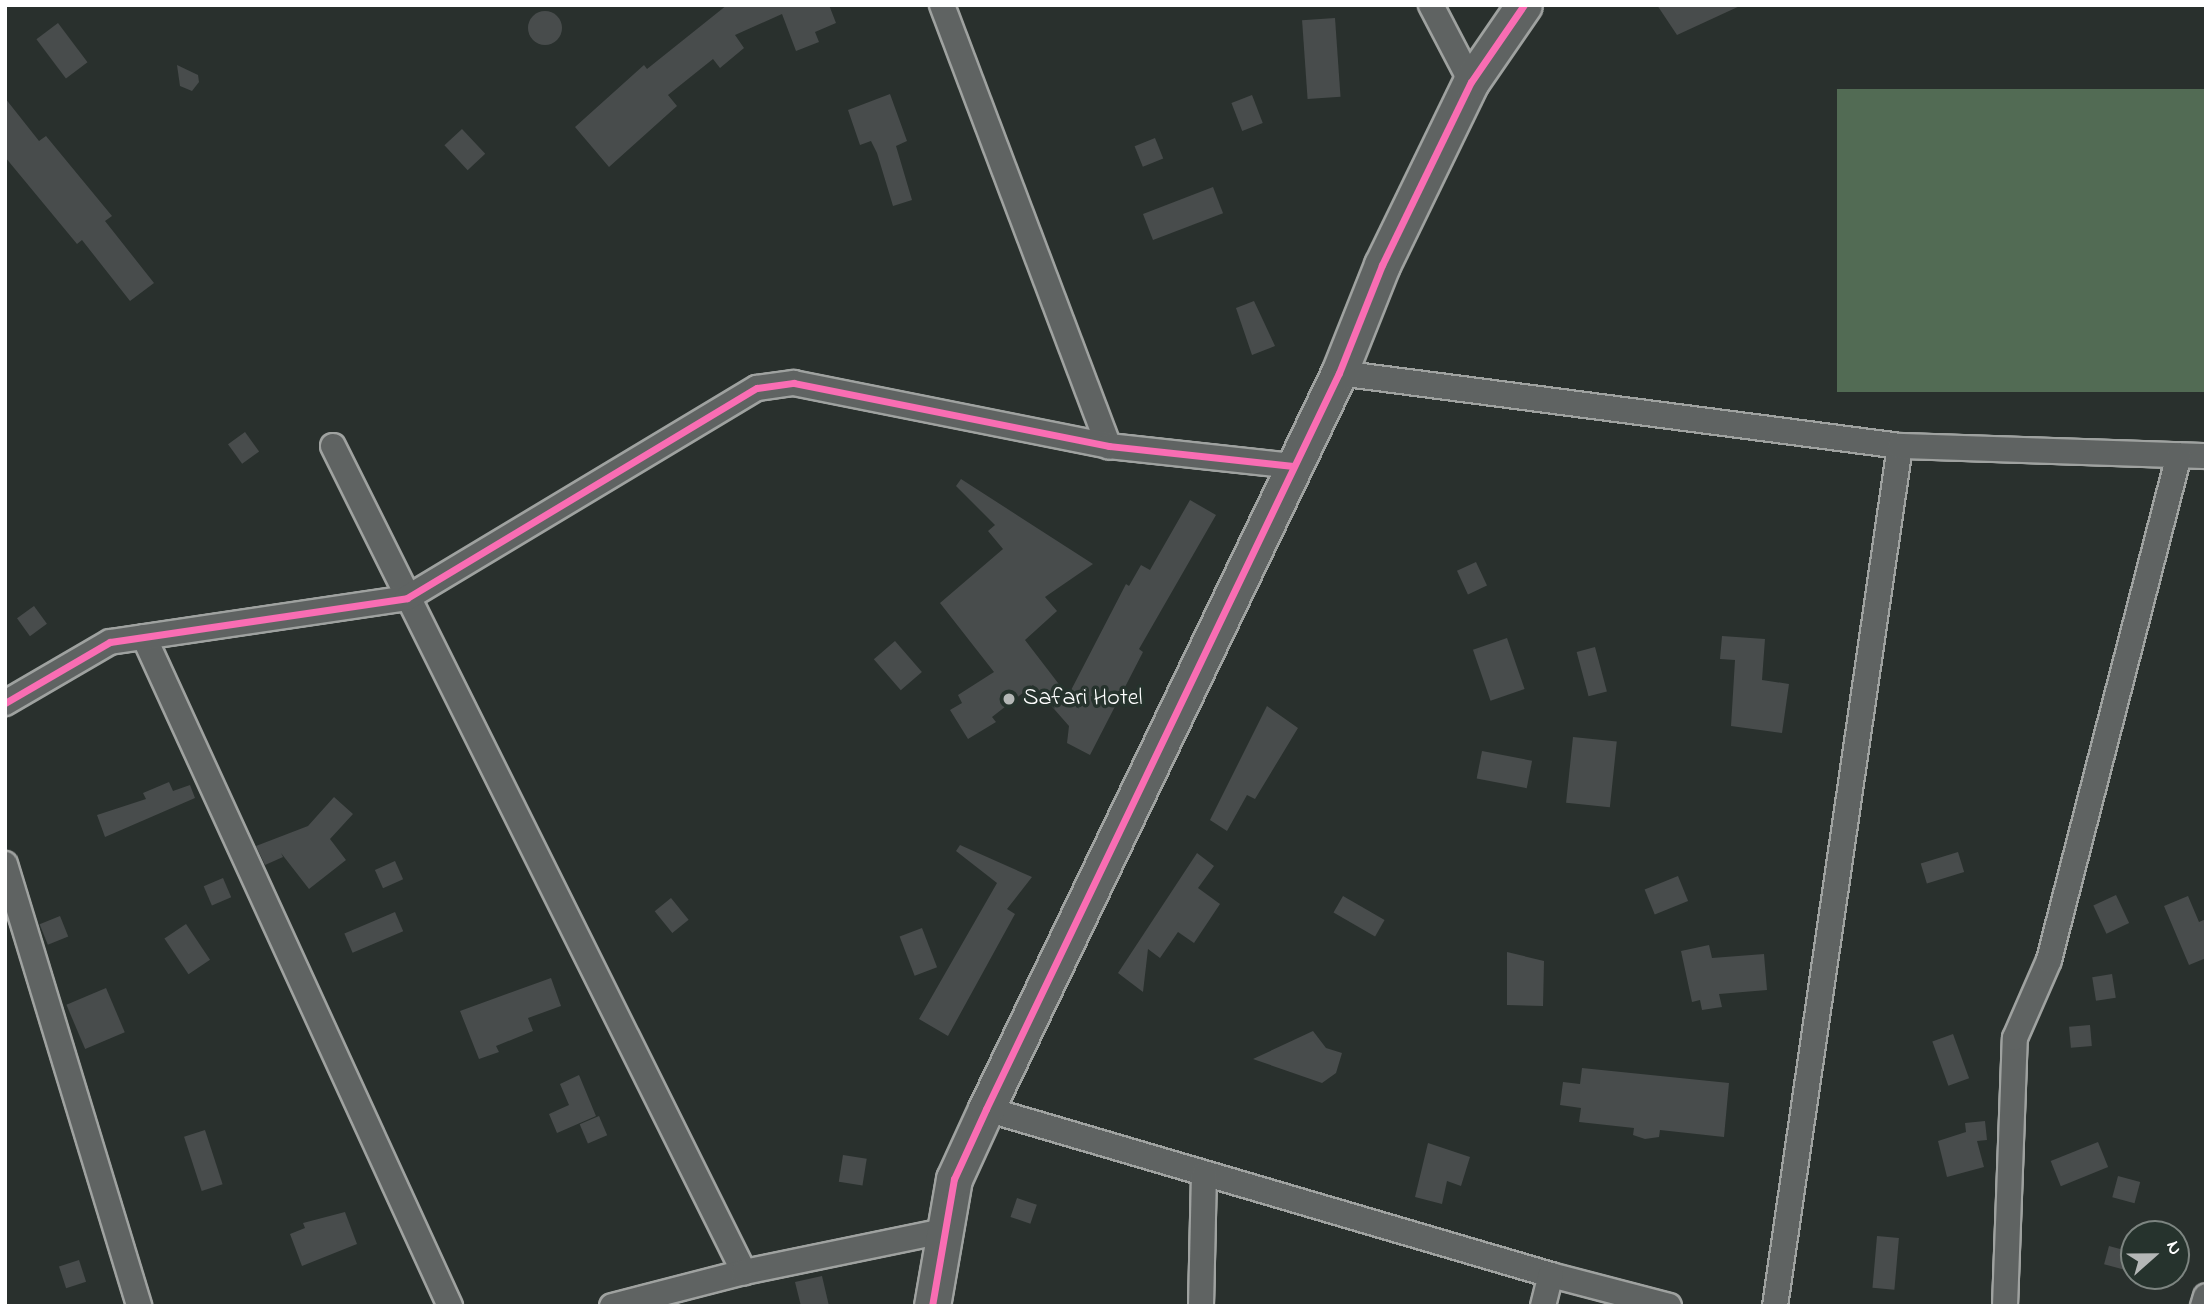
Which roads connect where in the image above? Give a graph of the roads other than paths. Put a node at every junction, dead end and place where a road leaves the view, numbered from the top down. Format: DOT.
graph roads {
  1 [pos="942,5"];
  2 [pos="1431,5"];
  3 [pos="1524,5"];
  4 [pos="1471,82"];
  5 [pos="1339,373"];
  6 [pos="333,446"];
  7 [pos="1109,446"];
  8 [pos="1900,446"];
  9 [pos="2179,455"];
  10 [pos="2206,456"];
  11 [pos="1292,466"];
  12 [pos="407,598"];
  13 [pos="144,637"];
  14 [pos="5,703"];
  15 [pos="5,864"];
  16 [pos="986,1109"];
  17 [pos="1204,1174"];
  18 [pos="944,1231"];
  19 [pos="744,1272"];
  20 [pos="1551,1275"];
  21 [pos="2206,1296"];
  22 [pos="139,1306"];
  23 [pos="450,1306"];
  24 [pos="612,1306"];
  25 [pos="932,1306"];
  26 [pos="1201,1306"];
  27 [pos="1544,1306"];
  28 [pos="1669,1306"];
  29 [pos="1775,1306"];
  30 [pos="2005,1306"];
  31 [pos="2203,1306"];
  1 -- 7 [label="street"];
  2 -- 4 [label="street"];
  3 -- 4 [label="street"];
  4 -- 5 [label="street"];
  5 -- 8 [label="street"];
  5 -- 11 [label="street"];
  6 -- 12 [label="street"];
  7 -- 11 [label="street"];
  7 -- 12 [label="street"];
  8 -- 9 [label="street"];
  8 -- 29 [label="street"];
  9 -- 10 [label="street"];
  9 -- 30 [label="street"];
  11 -- 16 [label="street"];
  12 -- 13 [label="street"];
  12 -- 19 [label="street"];
  13 -- 14 [label="street"];
  13 -- 23 [label="street"];
  15 -- 22 [label="street"];
  16 -- 17 [label="street"];
  16 -- 18 [label="street"];
  17 -- 20 [label="street"];
  17 -- 26 [label="street"];
  18 -- 19 [label="street"];
  18 -- 25 [label="street"];
  19 -- 24 [label="street"];
  20 -- 27 [label="street"];
  20 -- 28 [label="street"];
  21 -- 31 [label="street"];
}
